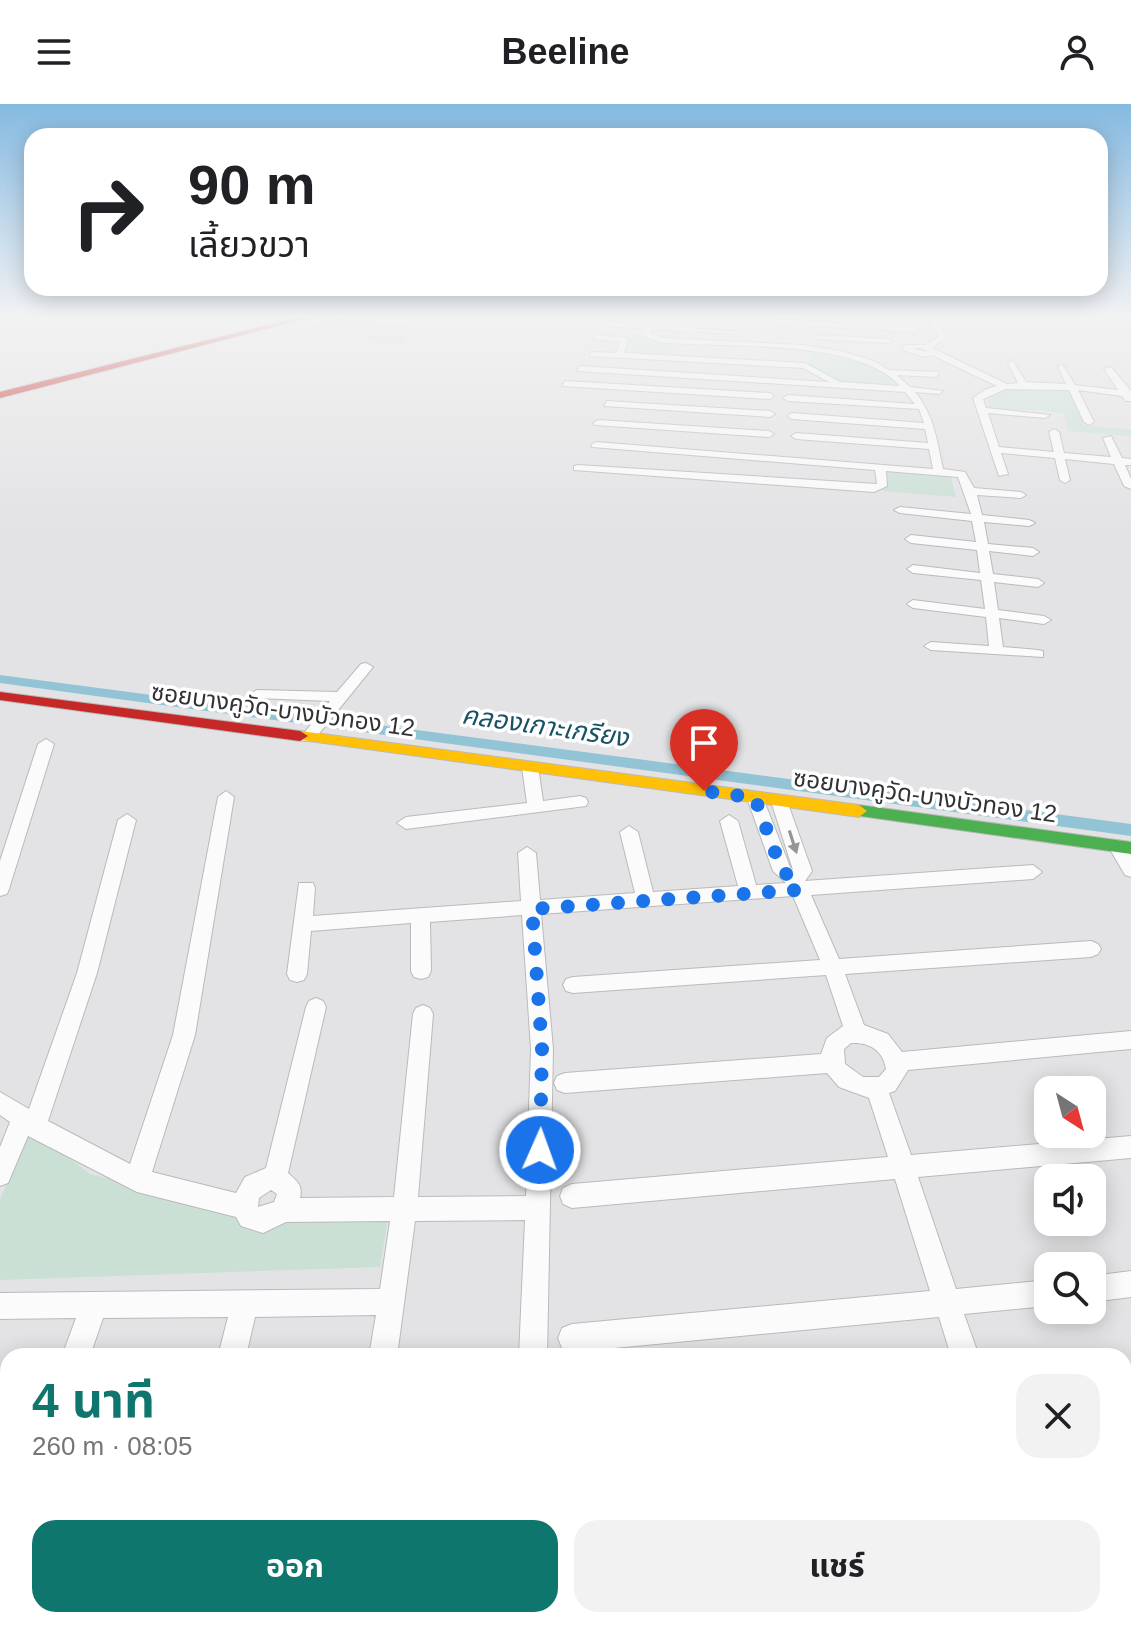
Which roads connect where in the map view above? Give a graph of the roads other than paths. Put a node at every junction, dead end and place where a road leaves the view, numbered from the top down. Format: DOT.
graph roads {
  1 [pos="26,387"];
  2 [pos="619,387"];
  3 [pos="670,387"];
  4 [pos="878,387"];
  5 [pos="1000,387"];
  6 [pos="1050,387"];
  7 [pos="909,389"];
  8 [pos="1074,389"];
  9 [pos="669,390"];
  10 [pos="939,391"];
  11 [pos="0,395"];
  12 [pos="770,396"];
  13 [pos="1129,397"];
  14 [pos="788,398"];
  15 [pos="607,404"];
  16 [pos="923,407"];
  17 [pos="664,408"];
  18 [pos="981,410"];
  19 [pos="770,414"];
  20 [pos="1045,415"];
  21 [pos="792,416"];
  22 [pos="1089,422"];
  23 [pos="598,423"];
  24 [pos="929,426"];
  25 [pos="657,428"];
  26 [pos="1054,432"];
  27 [pos="769,434"];
  28 [pos="796,436"];
  29 [pos="1108,438"];
  30 [pos="596,445"];
  31 [pos="933,446"];
  32 [pos="651,448"];
  33 [pos="996,450"];
  34 [pos="1060,455"];
  35 [pos="1118,461"];
  36 [pos="1131,462"];
  37 [pos="880,466"];
  38 [pos="578,468"];
  39 [pos="938,470"];
  40 [pos="643,472"];
  41 [pos="1003,474"];
  42 [pos="1065,480"];
  43 [pos="1129,486"];
  44 [pos="971,491"];
  45 [pos="1021,495"];
  46 [pos="900,510"];
  47 [pos="977,518"];
  48 [pos="1029,523"];
  49 [pos="911,539"];
  50 [pos="982,547"];
  51 [pos="1033,552"];
  52 [pos="913,569"];
  53 [pos="986,577"];
  54 [pos="1038,583"];
  55 [pos="913,604"];
  56 [pos="992,613"];
  57 [pos="1044,620"];
  58 [pos="931,646"];
  59 [pos="996,650"];
  60 [pos="1038,654"];
  61 [pos="366,667"];
  62 [pos="257,694"];
  63 [pos="0,696"];
  64 [pos="341,697"];
  65 [pos="311,734"];
  66 [pos="46,744"];
  67 [pos="530,767"];
  68 [pos="226,797"];
  69 [pos="755,798"];
  70 [pos="779,801"];
  71 [pos="580,802"];
  72 [pos="536,808"];
  73 [pos="127,820"];
  74 [pos="729,821"];
  75 [pos="406,823"];
  76 [pos="629,832"];
  77 [pos="1124,847"];
  78 [pos="527,853"];
  79 [pos="1131,870"];
  80 [pos="1033,872"];
  81 [pos="796,885"];
  82 [pos="306,888"];
  83 [pos="0,889"];
  84 [pos="749,891"];
  85 [pos="646,899"];
  86 [pos="532,909"];
  87 [pos="420,916"];
  88 [pos="302,924"];
  89 [pos="1091,949"];
  90 [pos="833,968"];
  91 [pos="421,971"];
  92 [pos="297,974"];
  93 [pos="573,985"];
  94 [pos="316,1007"];
  95 [pos="423,1014"];
  96 [pos="856,1033"];
  97 [pos="1131,1040"];
  98 [pos="896,1062"];
  99 [pos="832,1063"];
  100 [pos="565,1083"];
  101 [pos="877,1089"];
  102 [pos="0,1102"];
  103 [pos="28,1124"];
  104 [pos="1131,1147"];
  105 [pos="903,1167"];
  106 [pos="0,1175"];
  107 [pos="275,1178"];
  108 [pos="137,1180"];
  109 [pos="572,1196"];
  110 [pos="244,1206"];
  111 [pos="405,1207"];
  112 [pos="538,1208"];
  113 [pos="284,1210"];
  114 [pos="1131,1284"];
  115 [pos="1106,1287"];
  116 [pos="1034,1295"];
  117 [pos="245,1302"];
  118 [pos="390,1302"];
  119 [pos="95,1304"];
  120 [pos="949,1304"];
  121 [pos="0,1306"];
  122 [pos="572,1338"];
  123 [pos="79,1348"];
  124 [pos="234,1348"];
  125 [pos="384,1348"];
  126 [pos="533,1348"];
  127 [pos="963,1348"];
  1 -- 11 [label="main road"];
  2 -- 9 [label="street"];
  3 -- 9 [label="street"];
  4 -- 7 [label="street"];
  5 -- 18 [label="street"];
  6 -- 8 [label="street"];
  7 -- 10 [label="street"];
  7 -- 16 [label="street"];
  8 -- 13 [label="street"];
  8 -- 22 [label="street"];
  9 -- 12 [label="street"];
  9 -- 17 [label="street"];
  14 -- 16 [label="street"];
  15 -- 17 [label="street"];
  16 -- 24 [label="street"];
  17 -- 19 [label="street"];
  17 -- 25 [label="street"];
  18 -- 20 [label="street"];
  18 -- 33 [label="street"];
  21 -- 24 [label="street"];
  23 -- 25 [label="street"];
  24 -- 31 [label="street"];
  25 -- 27 [label="street"];
  25 -- 32 [label="street"];
  26 -- 34 [label="street"];
  28 -- 31 [label="street"];
  29 -- 35 [label="street"];
  30 -- 32 [label="street"];
  31 -- 39 [label="street"];
  32 -- 37 [label="street"];
  32 -- 40 [label="street"];
  33 -- 34 [label="street"];
  33 -- 41 [label="street"];
  34 -- 35 [label="street"];
  34 -- 42 [label="street"];
  35 -- 36 [label="street"];
  35 -- 43 [label="street"];
  37 -- 39 [label="street"];
  37 -- 40 [label="street"];
  38 -- 40 [label="street"];
  39 -- 44 [label="street"];
  44 -- 45 [label="street"];
  44 -- 47 [label="street"];
  46 -- 47 [label="street"];
  47 -- 48 [label="street"];
  47 -- 50 [label="street"];
  49 -- 50 [label="street"];
  50 -- 51 [label="street"];
  50 -- 53 [label="street"];
  52 -- 53 [label="street"];
  53 -- 54 [label="street"];
  53 -- 56 [label="street"];
  55 -- 56 [label="street"];
  56 -- 57 [label="street"];
  56 -- 59 [label="street"];
  58 -- 59 [label="street"];
  59 -- 60 [label="street"];
  61 -- 64 [label="street"];
  62 -- 64 [label="street"];
  63 -- 65 [label="main road, ซอยบางคูวัด-บางบัวทอง 12"];
  64 -- 65 [label="street"];
  65 -- 67 [label="main road, ซอยบางคูวัด-บางบัวทอง 12"];
  66 -- 83 [label="street"];
  67 -- 69 [label="main road, ซอยบางคูวัด-บางบัวทอง 12"];
  67 -- 72 [label="street"];
  68 -- 108 [label="street"];
  69 -- 70 [label="main road, ซอยบางคูวัด-บางบัวทอง 12"];
  69 -- 81 [label="street"];
  70 -- 77 [label="main road, ซอยบางคูวัด-บางบัวทอง 12"];
  70 -- 81 [label="street, one-way"];
  71 -- 72 [label="street"];
  72 -- 75 [label="street"];
  73 -- 103 [label="street"];
  74 -- 84 [label="street"];
  76 -- 85 [label="street"];
  77 -- 79 [label="street"];
  78 -- 86 [label="street"];
  80 -- 81 [label="street"];
  81 -- 84 [label="street"];
  81 -- 90 [label="street"];
  82 -- 88 [label="street"];
  84 -- 85 [label="street"];
  85 -- 86 [label="street"];
  86 -- 87 [label="street"];
  86 -- 112 [label="street"];
  87 -- 88 [label="street"];
  87 -- 91 [label="street"];
  88 -- 92 [label="street"];
  89 -- 90 [label="street"];
  90 -- 93 [label="street"];
  90 -- 96 [label="street"];
  94 -- 107 [label="street"];
  95 -- 111 [label="street"];
  96 -- 98 [label="street"];
  96 -- 99 [label="street"];
  97 -- 98 [label="street"];
  98 -- 101 [label="street"];
  99 -- 100 [label="street"];
  99 -- 101 [label="street"];
  101 -- 105 [label="street"];
  102 -- 103 [label="street"];
  103 -- 106 [label="street"];
  103 -- 108 [label="street"];
  104 -- 105 [label="street"];
  105 -- 109 [label="street"];
  105 -- 120 [label="street"];
  107 -- 110 [label="street"];
  107 -- 113 [label="street"];
  108 -- 110 [label="street"];
  110 -- 113 [label="street"];
  111 -- 112 [label="street"];
  111 -- 113 [label="street"];
  111 -- 118 [label="street"];
  112 -- 126 [label="street"];
  114 -- 115 [label="street"];
  116 -- 120 [label="street"];
  117 -- 118 [label="street"];
  117 -- 119 [label="street"];
  117 -- 124 [label="street"];
  118 -- 125 [label="street"];
  119 -- 121 [label="street"];
  119 -- 123 [label="street"];
  120 -- 122 [label="street"];
  120 -- 127 [label="street"];
}
